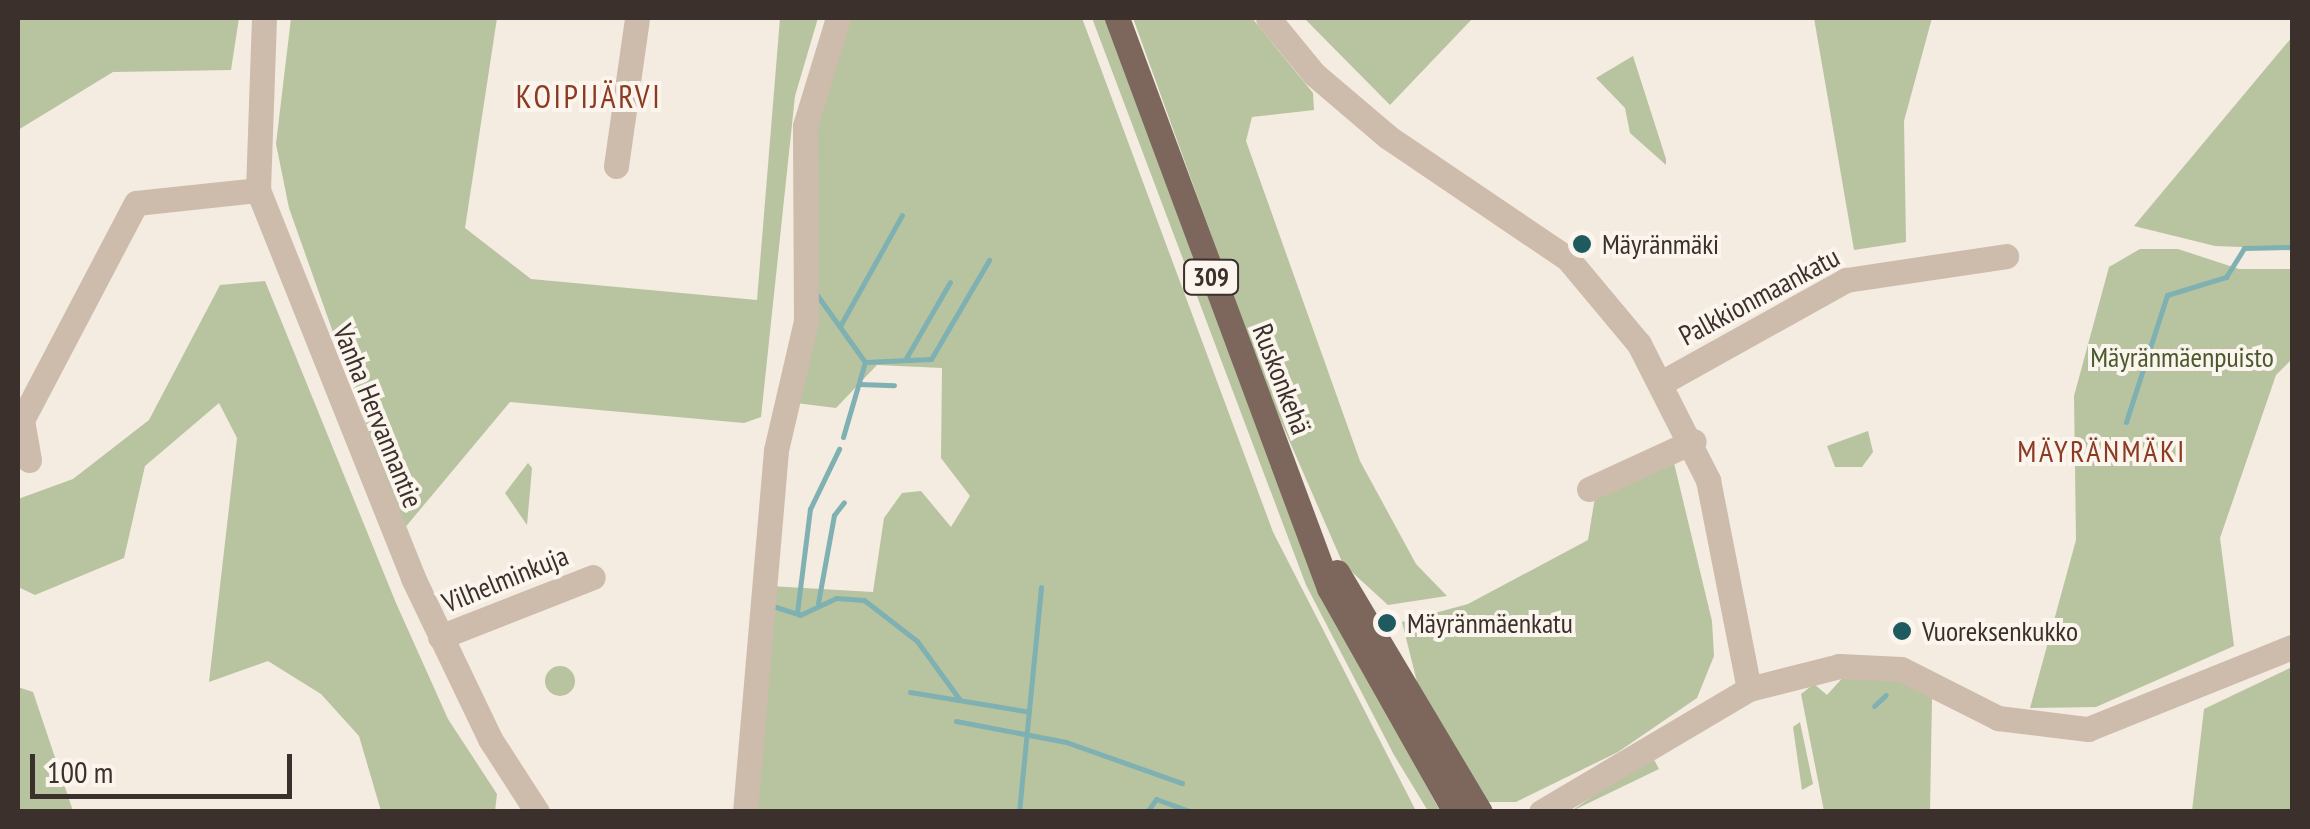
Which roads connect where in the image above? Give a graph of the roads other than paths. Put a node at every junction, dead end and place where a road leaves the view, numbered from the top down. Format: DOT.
graph roads {
  1 [pos="264,18"];
  2 [pos="637,18"];
  3 [pos="838,18"];
  4 [pos="1117,18"];
  5 [pos="1268,18"];
  6 [pos="616,166"];
  7 [pos="258,190"];
  8 [pos="2006,256"];
  9 [pos="1662,383"];
  10 [pos="1694,441"];
  11 [pos="29,460"];
  12 [pos="1589,489"];
  13 [pos="1312,535"];
  14 [pos="592,576"];
  15 [pos="440,637"];
  16 [pos="2292,647"];
  17 [pos="1749,689"];
  18 [pos="523,806"];
  19 [pos="745,812"];
  20 [pos="1455,812"];
  21 [pos="1480,812"];
  22 [pos="1541,812"];
  1 -- 7 [label="street, Vanha Hervannantie"];
  2 -- 6 [label="street"];
  3 -- 19 [label="street"];
  4 -- 13 [label="main road, Ruskonkehä / 309"];
  5 -- 9 [label="street"];
  7 -- 11 [label="street"];
  7 -- 15 [label="street, Vanha Hervannantie"];
  8 -- 9 [label="street, Palkkionmaankatu"];
  9 -- 10 [label="street"];
  10 -- 12 [label="street"];
  10 -- 17 [label="street"];
  13 -- 20 [label="main road, Ruskonkehä / 309"];
  13 -- 21 [label="main road, Ruskonkehä / 309"];
  14 -- 15 [label="street, Vilhelminkuja"];
  15 -- 18 [label="street, Vanha Hervannantie"];
  16 -- 17 [label="street"];
  17 -- 22 [label="street"];
}
